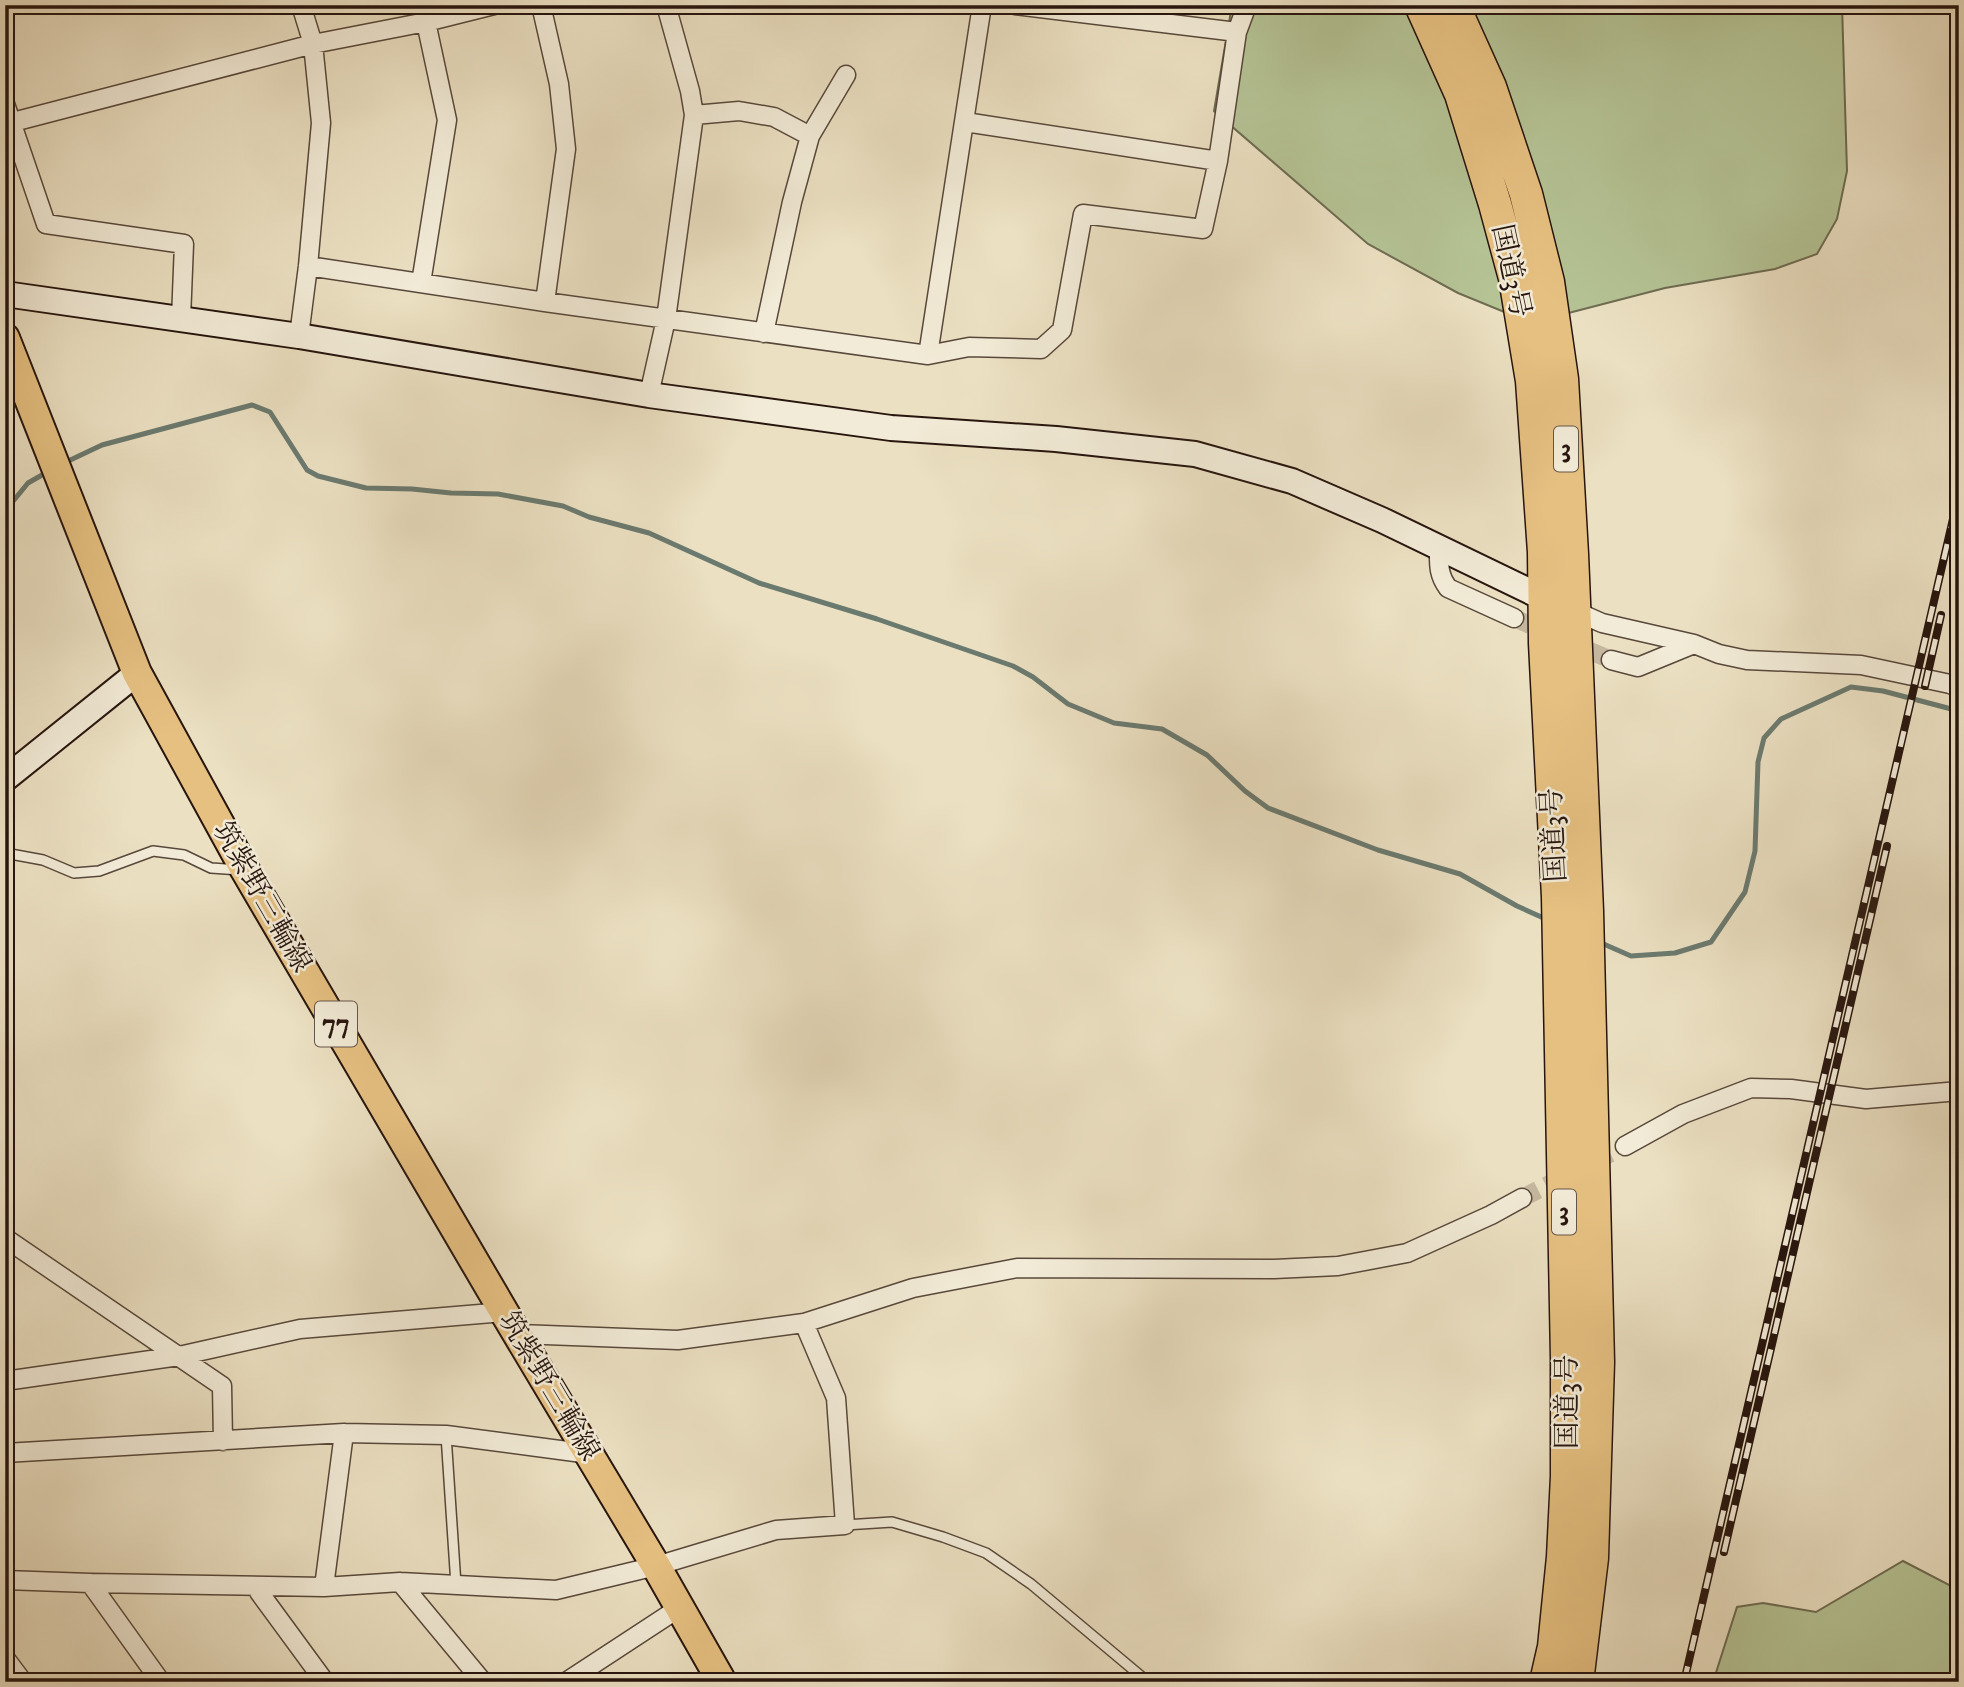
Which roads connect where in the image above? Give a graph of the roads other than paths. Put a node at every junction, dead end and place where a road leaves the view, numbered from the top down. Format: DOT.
graph roads {
  1 [pos="301,5"];
  2 [pos="494,5"];
  3 [pos="541,5"];
  4 [pos="666,5"];
  5 [pos="982,5"];
  6 [pos="1015,5"];
  7 [pos="1247,5"];
  8 [pos="1421,5"];
  9 [pos="1453,5"];
  10 [pos="1055,8"];
  11 [pos="426,22"];
  12 [pos="1237,32"];
  13 [pos="313,44"];
  14 [pos="846,75"];
  15 [pos="5,104"];
  16 [pos="694,116"];
  17 [pos="13,122"];
  18 [pos="965,122"];
  19 [pos="810,136"];
  20 [pos="1217,161"];
  21 [pos="309,266"];
  22 [pos="421,283"];
  23 [pos="5,294"];
  24 [pos="545,302"];
  25 [pos="181,319"];
  26 [pos="666,319"];
  27 [pos="764,333"];
  28 [pos="299,336"];
  29 [pos="7,347"];
  30 [pos="928,355"];
  31 [pos="649,395"];
  32 [pos="1439,549"];
  33 [pos="1545,600"];
  34 [pos="1575,611"];
  35 [pos="1514,618"];
  36 [pos="1694,644"];
  37 [pos="1611,660"];
  38 [pos="137,673"];
  39 [pos="1959,688"];
  40 [pos="5,779"];
  41 [pos="5,853"];
  42 [pos="245,870"];
  43 [pos="1959,1091"];
  44 [pos="1625,1146"];
  45 [pos="1522,1198"];
  46 [pos="5,1238"];
  47 [pos="512,1323"];
  48 [pos="804,1323"];
  49 [pos="178,1356"];
  50 [pos="5,1381"];
  51 [pos="344,1433"];
  52 [pos="446,1435"];
  53 [pos="223,1441"];
  54 [pos="5,1453"];
  55 [pos="590,1454"];
  56 [pos="1581,1478"];
  57 [pos="845,1525"];
  58 [pos="656,1566"];
  59 [pos="5,1580"];
  60 [pos="400,1582"];
  61 [pos="90,1583"];
  62 [pos="456,1585"];
  63 [pos="324,1587"];
  64 [pos="259,1592"];
  65 [pos="679,1608"];
  66 [pos="5,1658"];
  67 [pos="23,1682"];
  68 [pos="160,1682"];
  69 [pos="325,1682"];
  70 [pos="482,1682"];
  71 [pos="566,1682"];
  72 [pos="722,1682"];
  73 [pos="1148,1682"];
  74 [pos="1546,1682"];
  75 [pos="1577,1682"];
  1 -- 13 [label="street"];
  2 -- 11 [label="street"];
  3 -- 24 [label="street"];
  4 -- 16 [label="street"];
  5 -- 18 [label="street"];
  6 -- 10 [label="street"];
  7 -- 12 [label="street"];
  8 -- 33 [label="highway, 国道3号 / 3"];
  9 -- 34 [label="highway, 国道3号 / 3"];
  10 -- 12 [label="street"];
  11 -- 13 [label="street"];
  11 -- 22 [label="street"];
  12 -- 20 [label="street"];
  13 -- 17 [label="street"];
  13 -- 21 [label="street"];
  14 -- 19 [label="street"];
  15 -- 17 [label="street"];
  16 -- 19 [label="street"];
  16 -- 26 [label="street"];
  17 -- 25 [label="street"];
  18 -- 20 [label="street"];
  18 -- 30 [label="street"];
  19 -- 27 [label="street"];
  20 -- 30 [label="street"];
  21 -- 22 [label="street"];
  21 -- 28 [label="street"];
  22 -- 24 [label="street"];
  23 -- 25 [label="street"];
  24 -- 26 [label="street"];
  25 -- 28 [label="street"];
  26 -- 27 [label="street"];
  26 -- 31 [label="street"];
  27 -- 30 [label="street"];
  28 -- 31 [label="street"];
  29 -- 38 [label="main road, 筑紫野三輪線 / 77"];
  31 -- 32 [label="street"];
  32 -- 33 [label="street"];
  32 -- 35 [label="street"];
  33 -- 34 [label="street"];
  33 -- 56 [label="highway, 国道3号 / 3"];
  34 -- 36 [label="street"];
  34 -- 56 [label="highway, 国道3号 / 3"];
  36 -- 37 [label="street"];
  36 -- 39 [label="street"];
  38 -- 40 [label="street"];
  38 -- 42 [label="main road, 筑紫野三輪線 / 77"];
  41 -- 42 [label="lane"];
  42 -- 47 [label="main road, 筑紫野三輪線 / 77"];
  43 -- 44 [label="street"];
  45 -- 48 [label="street"];
  46 -- 49 [label="street"];
  47 -- 48 [label="street"];
  47 -- 49 [label="street"];
  47 -- 55 [label="main road, 筑紫野三輪線 / 77"];
  48 -- 57 [label="street"];
  49 -- 50 [label="street"];
  49 -- 53 [label="street"];
  51 -- 52 [label="street"];
  51 -- 53 [label="street"];
  51 -- 63 [label="street"];
  52 -- 55 [label="street"];
  52 -- 62 [label="lane"];
  53 -- 54 [label="street"];
  55 -- 58 [label="main road, 筑紫野三輪線 / 77"];
  56 -- 74 [label="highway, 国道3号 / 3"];
  56 -- 75 [label="highway, 国道3号 / 3"];
  57 -- 58 [label="street"];
  57 -- 73 [label="lane"];
  58 -- 62 [label="street"];
  58 -- 65 [label="main road, 筑紫野三輪線 / 77"];
  59 -- 61 [label="street"];
  60 -- 62 [label="street"];
  60 -- 63 [label="street"];
  60 -- 70 [label="street"];
  61 -- 63 [label="street"];
  61 -- 68 [label="street"];
  64 -- 69 [label="street"];
  65 -- 71 [label="street"];
  65 -- 72 [label="main road, 筑紫野三輪線 / 77"];
  66 -- 67 [label="street"];
}
